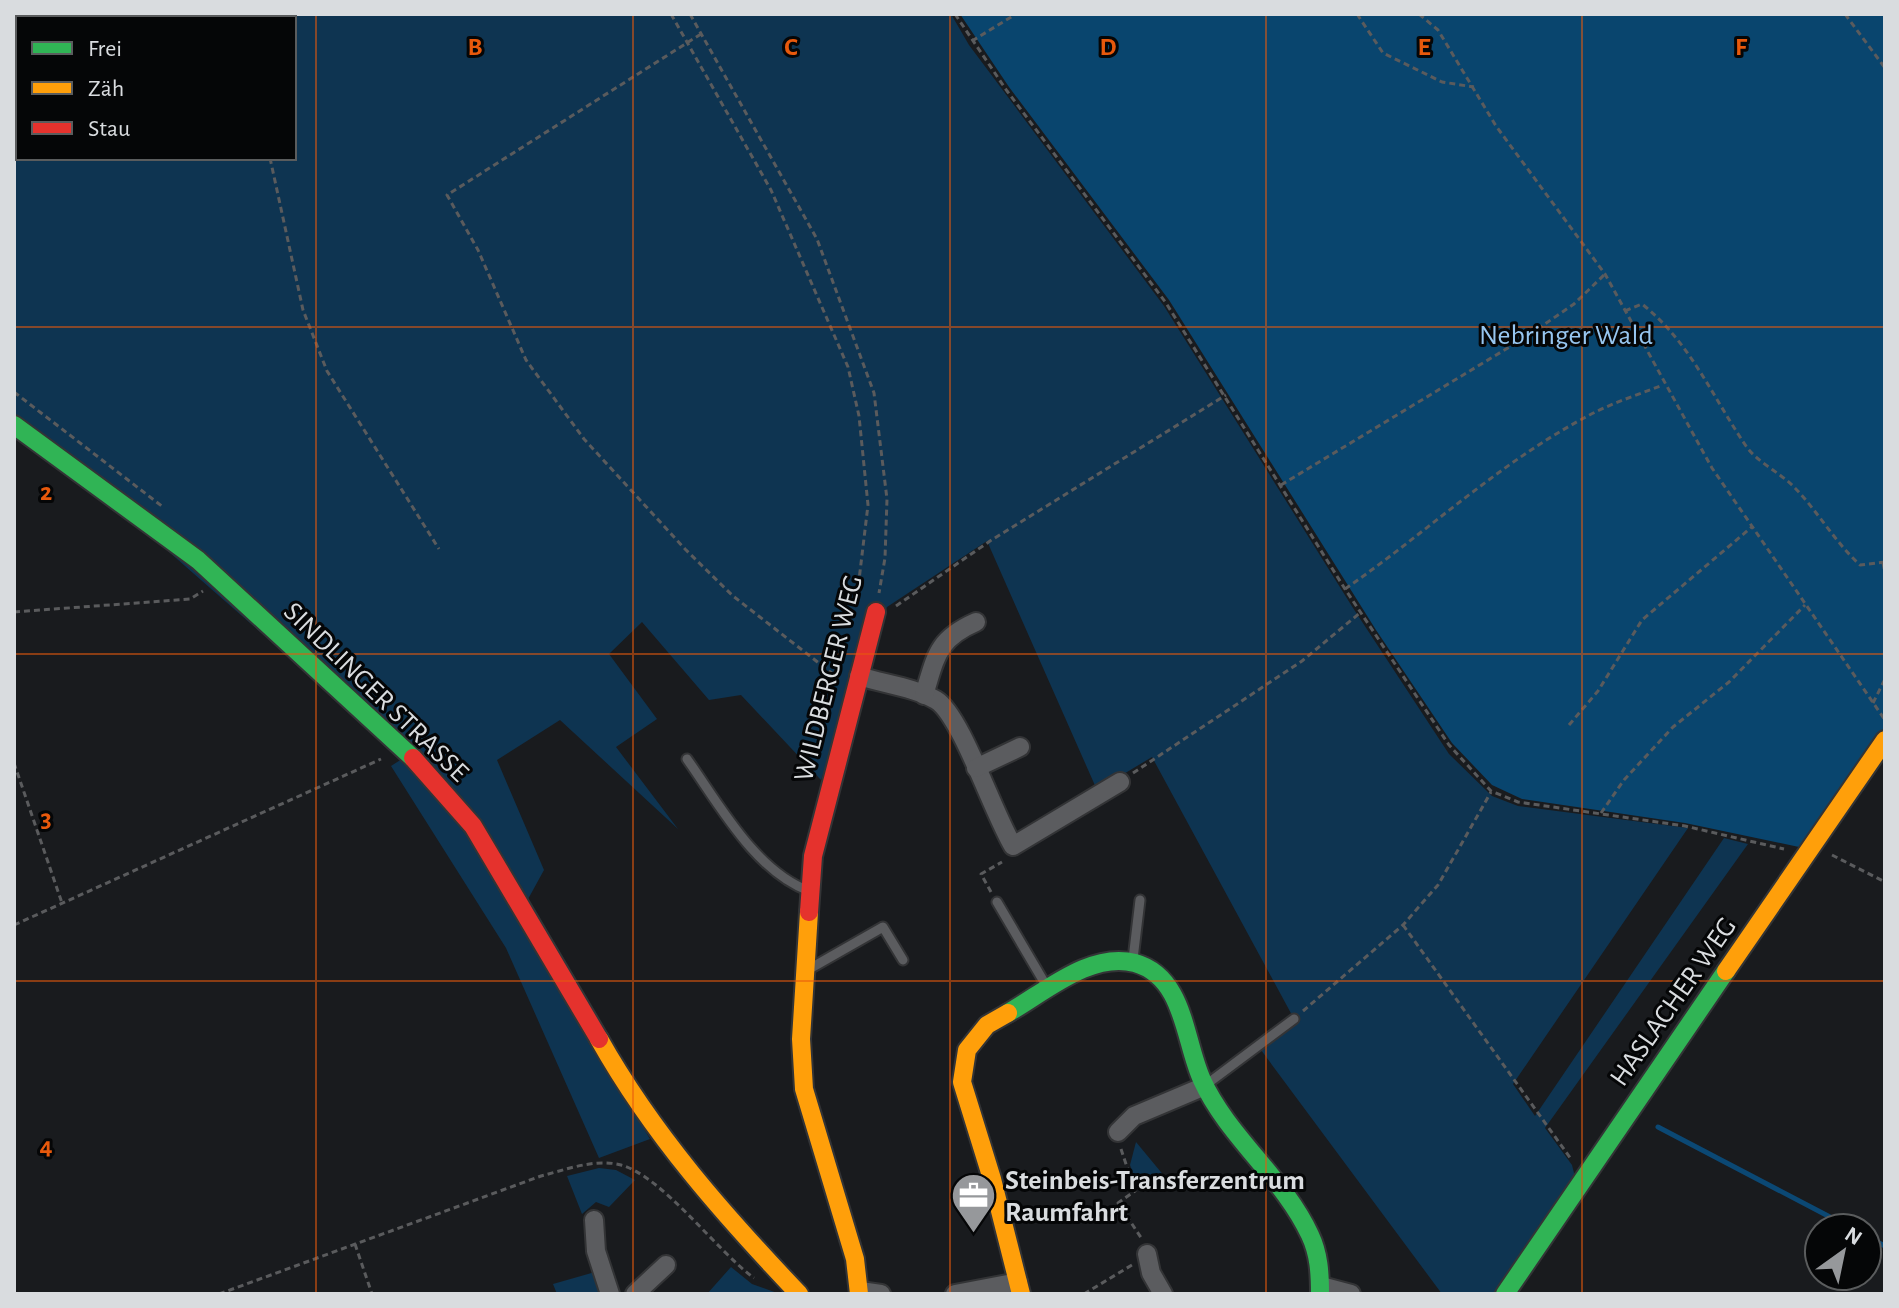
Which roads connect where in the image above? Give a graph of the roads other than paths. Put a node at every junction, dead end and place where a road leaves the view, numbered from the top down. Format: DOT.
graph roads {
  1 [pos="14,425"];
  2 [pos="876,612"];
  3 [pos="976,622"];
  4 [pos="851,672"];
  5 [pos="924,695"];
  6 [pos="1885,740"];
  7 [pos="1020,747"];
  8 [pos="687,759"];
  9 [pos="976,768"];
  10 [pos="1120,782"];
  11 [pos="809,891"];
  12 [pos="1140,900"];
  13 [pos="997,902"];
  14 [pos="903,960"];
  15 [pos="1132,963"];
  16 [pos="804,972"];
  17 [pos="1049,990"];
  18 [pos="1294,1019"];
  19 [pos="1205,1086"];
  20 [pos="1118,1132"];
  21 [pos="594,1220"];
  22 [pos="1147,1254"];
  23 [pos="666,1265"];
  24 [pos="1020,1288"];
  25 [pos="1321,1290"];
  26 [pos="860,1293"];
  27 [pos="610,1294"];
  28 [pos="635,1294"];
  29 [pos="799,1294"];
  30 [pos="881,1294"];
  31 [pos="955,1294"];
  32 [pos="1163,1294"];
  33 [pos="1351,1294"];
  34 [pos="1505,1294"];
  1 -- 29 [label="street, SINDLINGER STRASSE"];
  2 -- 4 [label="street, WILDBERGER WEG"];
  3 -- 5 [label="street"];
  4 -- 5 [label="street"];
  4 -- 11 [label="street, WILDBERGER WEG"];
  5 -- 9 [label="street"];
  6 -- 34 [label="street, HASLACHER WEG"];
  7 -- 9 [label="street"];
  8 -- 11 [label="lane"];
  9 -- 10 [label="street"];
  11 -- 16 [label="street, WILDBERGER WEG"];
  12 -- 15 [label="lane"];
  13 -- 17 [label="lane"];
  14 -- 16 [label="lane"];
  15 -- 17 [label="street"];
  15 -- 19 [label="street"];
  16 -- 26 [label="street, WILDBERGER WEG"];
  17 -- 24 [label="street"];
  18 -- 19 [label="lane"];
  19 -- 20 [label="street"];
  19 -- 25 [label="street"];
  21 -- 27 [label="street"];
  22 -- 32 [label="street"];
  23 -- 28 [label="street"];
  24 -- 31 [label="street"];
  25 -- 33 [label="street"];
  26 -- 30 [label="street"];
}
